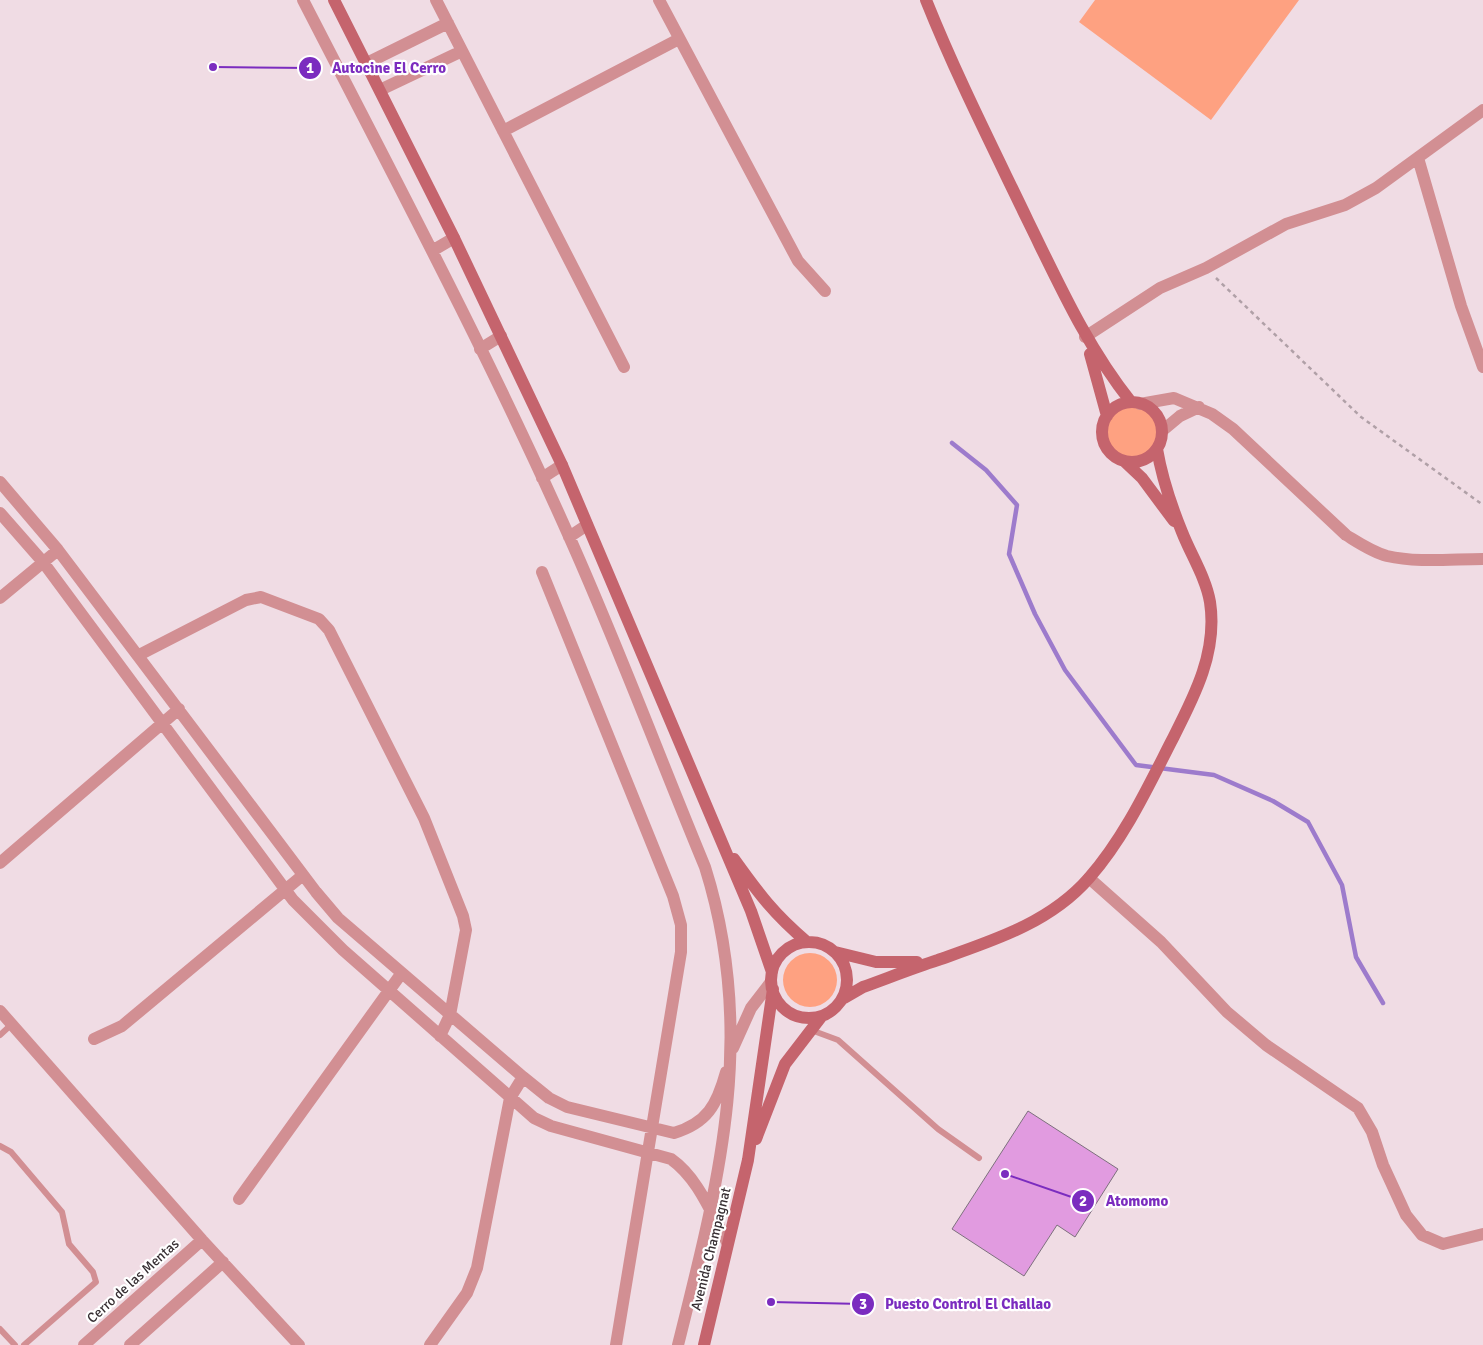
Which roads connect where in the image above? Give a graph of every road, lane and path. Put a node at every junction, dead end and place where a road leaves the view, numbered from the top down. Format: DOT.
graph roads {
  1 [pos="303,0"];
  2 [pos="334,0"];
  3 [pos="436,0"];
  4 [pos="659,0"];
  5 [pos="926,0"];
  6 [pos="448,23"];
  7 [pos="679,39"];
  8 [pos="462,51"];
  9 [pos="366,62"];
  10 [pos="380,90"];
  11 [pos="1483,110"];
  12 [pos="503,131"];
  13 [pos="1418,158"];
  14 [pos="454,238"];
  15 [pos="432,251"];
  16 [pos="1206,268"];
  17 [pos="825,291"];
  18 [pos="501,336"];
  19 [pos="1085,337"];
  20 [pos="480,349"];
  21 [pos="624,367"];
  22 [pos="1483,367"];
  23 [pos="1135,403"];
  24 [pos="1199,407"];
  25 [pos="1107,416"];
  26 [pos="1162,431"];
  27 [pos="1157,449"];
  28 [pos="1124,461"];
  29 [pos="562,465"];
  30 [pos="542,478"];
  31 [pos="0,482"];
  32 [pos="1483,505"];
  33 [pos="0,513"];
  34 [pos="587,525"];
  35 [pos="1183,533"];
  36 [pos="569,537"];
  37 [pos="58,550"];
  38 [pos="1483,559"];
  39 [pos="43,562"];
  40 [pos="542,572"];
  41 [pos="0,598"];
  42 [pos="139,656"];
  43 [pos="179,709"];
  44 [pos="162,722"];
  45 [pos="718,836"];
  46 [pos="0,863"];
  47 [pos="303,875"];
  48 [pos="1089,878"];
  49 [pos="286,890"];
  50 [pos="807,942"];
  51 [pos="835,952"];
  52 [pos="940,959"];
  53 [pos="401,974"];
  54 [pos="772,981"];
  55 [pos="390,992"];
  56 [pos="844,998"];
  57 [pos="1,1012"];
  58 [pos="450,1015"];
  59 [pos="821,1017"];
  60 [pos="12,1024"];
  61 [pos="811,1030"];
  62 [pos="0,1036"];
  63 [pos="440,1036"];
  64 [pos="94,1039"];
  65 [pos="732,1051"];
  66 [pos="523,1077"];
  67 [pos="510,1098"];
  68 [pos="651,1128"];
  69 [pos="0,1146"];
  70 [pos="647,1152"];
  71 [pos="979,1158"];
  72 [pos="748,1160"];
  73 [pos="239,1199"];
  74 [pos="711,1213"];
  75 [pos="1483,1234"];
  76 [pos="202,1240"];
  77 [pos="727,1242"];
  78 [pos="223,1262"];
  79 [pos="0,1329"];
  80 [pos="15,1345"];
  81 [pos="24,1345"];
  82 [pos="84,1345"];
  83 [pos="130,1345"];
  84 [pos="299,1345"];
  85 [pos="430,1345"];
  86 [pos="616,1345"];
  87 [pos="678,1345"];
  88 [pos="704,1345"];
  1 -- 15 [label="street"];
  2 -- 9 [label="main road"];
  3 -- 6 [label="street"];
  4 -- 7 [label="street"];
  5 -- 19 [label="main road"];
  6 -- 8 [label="street"];
  6 -- 9 [label="street"];
  7 -- 12 [label="street"];
  7 -- 17 [label="street"];
  8 -- 10 [label="street"];
  8 -- 12 [label="street"];
  9 -- 10 [label="main road"];
  10 -- 14 [label="main road"];
  11 -- 13 [label="street"];
  12 -- 21 [label="street"];
  13 -- 16 [label="street"];
  13 -- 22 [label="street"];
  14 -- 15 [label="street"];
  14 -- 18 [label="main road"];
  15 -- 20 [label="street"];
  16 -- 19 [label="street"];
  16 -- 32 [label="path"];
  18 -- 20 [label="street"];
  18 -- 29 [label="main road"];
  19 -- 23 [label="main road"];
  19 -- 25 [label="main road"];
  20 -- 30 [label="street"];
  23 -- 24 [label="street"];
  23 -- 25 [label="main road"];
  23 -- 26 [label="main road"];
  24 -- 26 [label="street"];
  24 -- 38 [label="street"];
  25 -- 28 [label="main road"];
  26 -- 27 [label="main road"];
  27 -- 28 [label="main road"];
  27 -- 35 [label="main road"];
  28 -- 35 [label="main road"];
  29 -- 30 [label="street"];
  29 -- 34 [label="main road"];
  30 -- 36 [label="street"];
  31 -- 37 [label="street"];
  33 -- 39 [label="street"];
  34 -- 36 [label="street"];
  34 -- 45 [label="main road"];
  35 -- 48 [label="main road"];
  36 -- 65 [label="street"];
  37 -- 39 [label="street"];
  37 -- 42 [label="street"];
  39 -- 41 [label="street"];
  39 -- 44 [label="street"];
  40 -- 68 [label="street"];
  42 -- 43 [label="street"];
  42 -- 58 [label="street"];
  43 -- 44 [label="street"];
  43 -- 47 [label="street"];
  44 -- 46 [label="street"];
  44 -- 49 [label="street"];
  45 -- 50 [label="main road"];
  45 -- 54 [label="main road"];
  47 -- 49 [label="street"];
  47 -- 53 [label="street"];
  48 -- 52 [label="main road"];
  48 -- 75 [label="street"];
  49 -- 55 [label="street"];
  49 -- 64 [label="street"];
  50 -- 51 [label="main road"];
  50 -- 54 [label="main road"];
  51 -- 52 [label="main road"];
  51 -- 56 [label="main road"];
  52 -- 56 [label="main road"];
  53 -- 55 [label="street"];
  53 -- 58 [label="street"];
  54 -- 59 [label="main road"];
  54 -- 65 [label="street"];
  54 -- 72 [label="main road, Avenida Champagnat"];
  55 -- 63 [label="street"];
  55 -- 73 [label="street"];
  56 -- 59 [label="main road"];
  57 -- 60 [label="street"];
  58 -- 63 [label="street"];
  58 -- 66 [label="street"];
  59 -- 61 [label="main road, Avenida Champagnat"];
  60 -- 62 [label="lane"];
  60 -- 76 [label="street"];
  61 -- 71 [label="lane"];
  61 -- 72 [label="main road, Avenida Champagnat"];
  63 -- 67 [label="street"];
  65 -- 68 [label="street"];
  65 -- 74 [label="street"];
  66 -- 67 [label="street"];
  66 -- 68 [label="street"];
  67 -- 70 [label="street"];
  67 -- 85 [label="street"];
  68 -- 70 [label="street"];
  69 -- 81 [label="lane"];
  70 -- 74 [label="street"];
  70 -- 86 [label="street"];
  72 -- 77 [label="main road, Avenida Champagnat"];
  74 -- 77 [label="street"];
  74 -- 87 [label="street"];
  76 -- 78 [label="street"];
  76 -- 82 [label="street, Cerro de las Mentas"];
  77 -- 88 [label="main road, Avenida Champagnat"];
  78 -- 83 [label="street"];
  78 -- 84 [label="street"];
  79 -- 80 [label="lane"];
}
